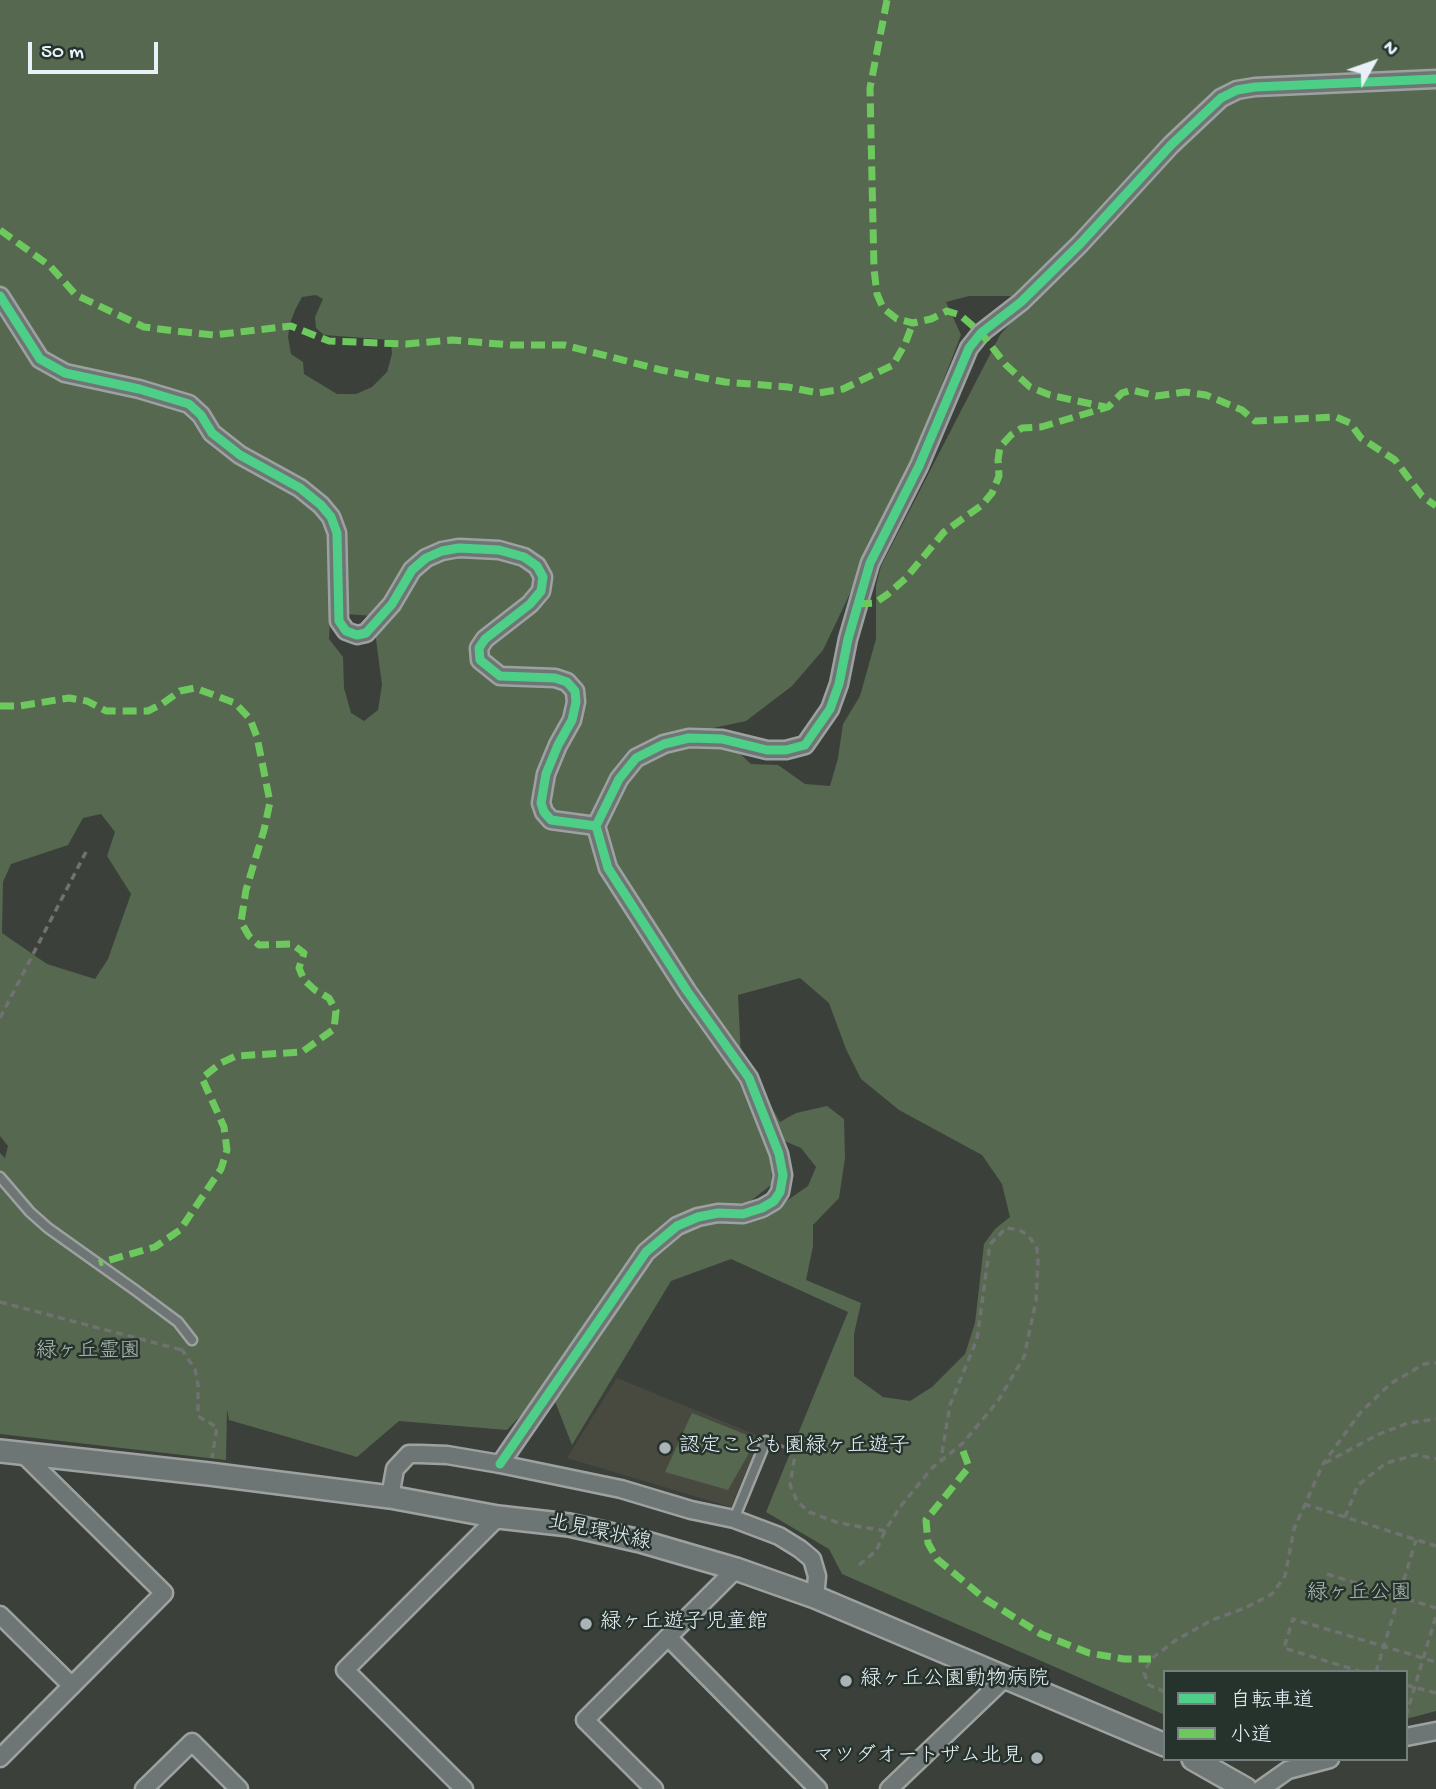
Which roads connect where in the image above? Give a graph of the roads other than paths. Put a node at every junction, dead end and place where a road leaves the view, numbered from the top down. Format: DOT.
graph roads {
  1 [pos="1436,79"];
  2 [pos="0,296"];
  3 [pos="596,826"];
  4 [pos="0,1177"];
  5 [pos="192,1340"];
  6 [pos="766,1441"];
  7 [pos="0,1451"];
  8 [pos="23,1454"];
  9 [pos="500,1464"];
  10 [pos="390,1497"];
  11 [pos="498,1517"];
  12 [pos="734,1519"];
  13 [pos="736,1569"];
  14 [pos="816,1597"];
  15 [pos="0,1615"];
  16 [pos="668,1637"];
  17 [pos="1004,1679"];
  18 [pos="72,1686"];
  19 [pos="1436,1731"];
  20 [pos="1408,1738"];
  21 [pos="1163,1744"];
  22 [pos="0,1758"];
  23 [pos="1197,1761"];
  24 [pos="1323,1761"];
  25 [pos="144,1789"];
  26 [pos="239,1789"];
  27 [pos="464,1789"];
  28 [pos="654,1789"];
  29 [pos="818,1789"];
  30 [pos="889,1789"];
  31 [pos="1246,1789"];
  32 [pos="1261,1789"];
  1 -- 3 [label="street"];
  2 -- 3 [label="street"];
  3 -- 9 [label="street"];
  4 -- 5 [label="lane"];
  6 -- 12 [label="lane"];
  7 -- 8 [label="main road, 北見環状線"];
  8 -- 10 [label="main road, 北見環状線"];
  8 -- 18 [label="street"];
  9 -- 10 [label="street"];
  9 -- 12 [label="street"];
  10 -- 11 [label="main road, 北見環状線"];
  11 -- 13 [label="main road, 北見環状線"];
  11 -- 27 [label="street"];
  12 -- 14 [label="street"];
  13 -- 14 [label="main road, 北見環状線"];
  13 -- 16 [label="street"];
  14 -- 17 [label="main road, 北見環状線"];
  15 -- 18 [label="street"];
  16 -- 28 [label="street"];
  16 -- 29 [label="street"];
  17 -- 21 [label="main road, 北見環状線"];
  17 -- 30 [label="street"];
  18 -- 22 [label="street"];
  19 -- 20 [label="street"];
  23 -- 31 [label="main road"];
  24 -- 32 [label="street"];
  25 -- 26 [label="street"];
}
